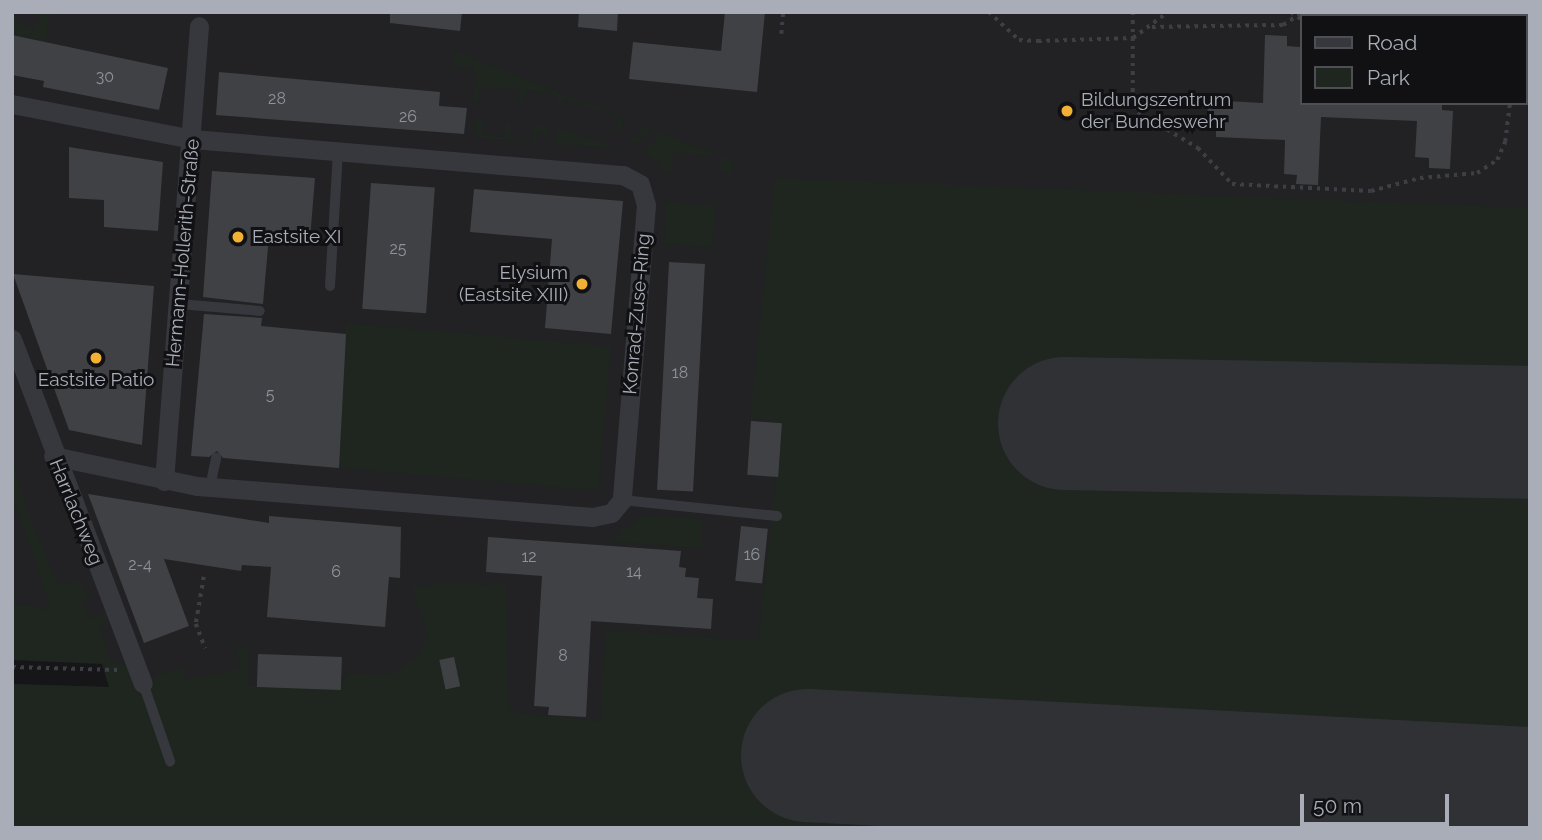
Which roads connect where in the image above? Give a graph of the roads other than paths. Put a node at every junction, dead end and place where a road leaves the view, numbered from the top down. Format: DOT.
graph roads {
  1 [pos="200,19"];
  2 [pos="12,104"];
  3 [pos="192,139"];
  4 [pos="338,151"];
  5 [pos="330,286"];
  6 [pos="179,304"];
  7 [pos="260,311"];
  8 [pos="12,339"];
  9 [pos="19,380"];
  10 [pos="53,456"];
  11 [pos="216,458"];
  12 [pos="164,481"];
  13 [pos="210,487"];
  14 [pos="622,500"];
  15 [pos="777,516"];
  16 [pos="143,683"];
  17 [pos="170,761"];
  1 -- 3 [label="street, Hermann-Hollerith-Straße"];
  2 -- 3 [label="street, Konrad-Zuse-Ring"];
  3 -- 4 [label="street, Konrad-Zuse-Ring"];
  3 -- 6 [label="street, Hermann-Hollerith-Straße"];
  4 -- 5 [label="lane"];
  4 -- 14 [label="street, Konrad-Zuse-Ring"];
  6 -- 7 [label="lane"];
  6 -- 12 [label="street, Hermann-Hollerith-Straße"];
  8 -- 9 [label="street, Harrlachweg"];
  9 -- 10 [label="street, Harrlachweg"];
  10 -- 12 [label="street"];
  10 -- 16 [label="street, Harrlachweg"];
  11 -- 13 [label="lane"];
  12 -- 13 [label="street"];
  13 -- 14 [label="street"];
  14 -- 15 [label="lane"];
  16 -- 17 [label="lane"];
}
